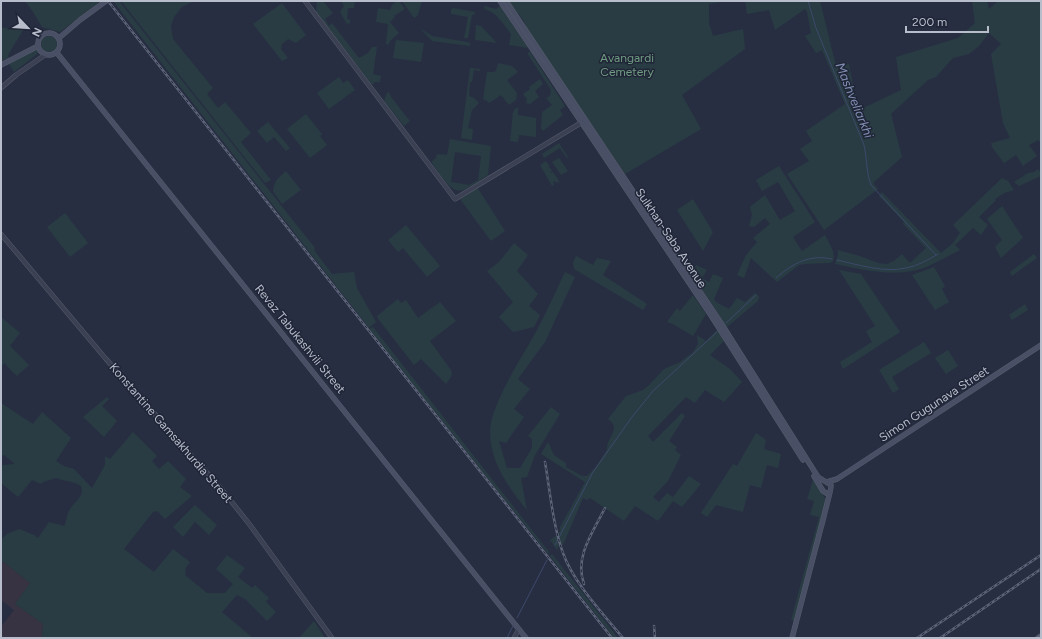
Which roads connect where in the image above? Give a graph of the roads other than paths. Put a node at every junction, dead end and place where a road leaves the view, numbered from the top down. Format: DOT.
graph roads {
  1 [pos="106,1"];
  2 [pos="305,1"];
  3 [pos="500,1"];
  4 [pos="506,1"];
  5 [pos="59,38"];
  6 [pos="38,46"];
  7 [pos="57,53"];
  8 [pos="45,55"];
  9 [pos="1,65"];
  10 [pos="1,88"];
  11 [pos="583,121"];
  12 [pos="1,234"];
  13 [pos="724,332"];
  14 [pos="1041,345"];
  15 [pos="837,479"];
  16 [pos="827,482"];
  17 [pos="822,488"];
  18 [pos="832,489"];
  19 [pos="826,493"];
  20 [pos="828,499"];
  21 [pos="518,629"];
  22 [pos="1041,636"];
  23 [pos="332,638"];
  24 [pos="514,638"];
  25 [pos="526,638"];
  26 [pos="792,638"];
  27 [pos="1038,638"];
  1 -- 5 [label="main road"];
  2 -- 11 [label="street"];
  3 -- 11 [label="main road, Sulkhan-Saba Avenue"];
  4 -- 11 [label="main road, Sulkhan-Saba Avenue"];
  5 -- 6 [label="main road"];
  5 -- 7 [label="main road"];
  6 -- 8 [label="main road"];
  6 -- 9 [label="main road"];
  7 -- 8 [label="main road"];
  7 -- 21 [label="main road, Revaz Tabukashvili Street"];
  8 -- 10 [label="street"];
  11 -- 13 [label="main road, Sulkhan-Saba Avenue"];
  12 -- 23 [label="street, Konstantine Gamsakhurdia Street"];
  13 -- 16 [label="main road, Sulkhan-Saba Avenue"];
  13 -- 17 [label="main road, Sulkhan-Saba Avenue"];
  14 -- 15 [label="main road, Simon Gugunava Street"];
  15 -- 16 [label="main road, Simon Gugunava Street"];
  15 -- 18 [label="main road, Simon Gugunava Street"];
  16 -- 17 [label="main road"];
  16 -- 18 [label="main road"];
  17 -- 19 [label="main road"];
  18 -- 19 [label="main road"];
  18 -- 20 [label="main road, Simon Gugunava Street"];
  19 -- 20 [label="main road"];
  20 -- 26 [label="main road, Simon Gugunava Street"];
  21 -- 24 [label="street"];
  21 -- 25 [label="main road, Revaz Tabukashvili Street"];
  22 -- 27 [label="main road"];
}
